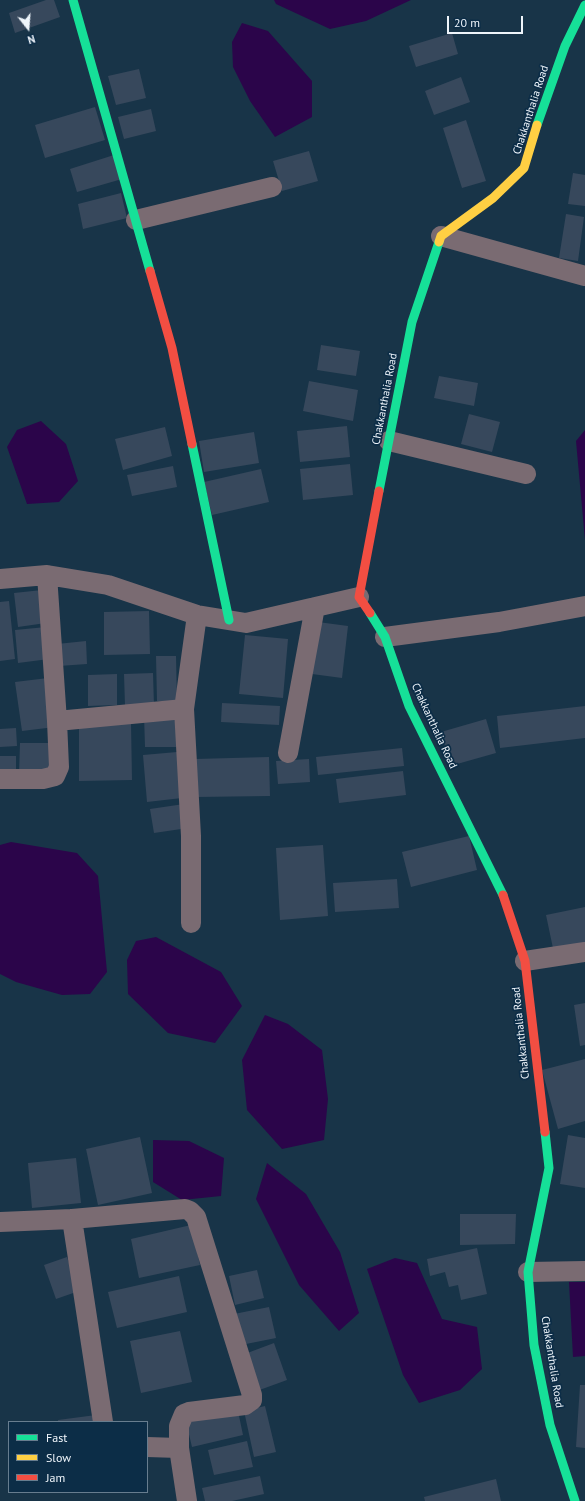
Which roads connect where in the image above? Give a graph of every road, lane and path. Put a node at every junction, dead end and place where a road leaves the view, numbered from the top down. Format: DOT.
graph roads {
  1 [pos="73,0"];
  2 [pos="585,5"];
  3 [pos="272,187"];
  4 [pos="136,220"];
  5 [pos="441,236"];
  6 [pos="585,276"];
  7 [pos="389,441"];
  8 [pos="526,474"];
  9 [pos="47,574"];
  10 [pos="0,579"];
  11 [pos="359,597"];
  12 [pos="585,606"];
  13 [pos="315,607"];
  14 [pos="197,615"];
  15 [pos="229,620"];
  16 [pos="385,637"];
  17 [pos="184,709"];
  18 [pos="57,721"];
  19 [pos="288,753"];
  20 [pos="0,779"];
  21 [pos="192,924"];
  22 [pos="585,952"];
  23 [pos="525,961"];
  24 [pos="72,1219"];
  25 [pos="0,1222"];
  26 [pos="585,1271"];
  27 [pos="528,1272"];
  28 [pos="103,1421"];
  29 [pos="148,1447"];
  30 [pos="179,1448"];
  31 [pos="187,1501"];
  32 [pos="575,1501"];
  1 -- 4 [label="street"];
  2 -- 5 [label="street, Chakkanthalia Road"];
  3 -- 4 [label="street"];
  4 -- 15 [label="street"];
  5 -- 6 [label="street"];
  5 -- 7 [label="street, Chakkanthalia Road"];
  7 -- 8 [label="street"];
  7 -- 11 [label="street, Chakkanthalia Road"];
  9 -- 10 [label="street"];
  9 -- 14 [label="street"];
  9 -- 18 [label="street"];
  11 -- 13 [label="street"];
  11 -- 16 [label="street, Chakkanthalia Road"];
  12 -- 16 [label="street"];
  13 -- 15 [label="street"];
  13 -- 19 [label="street"];
  14 -- 15 [label="street"];
  14 -- 17 [label="street"];
  16 -- 23 [label="street, Chakkanthalia Road"];
  17 -- 18 [label="street"];
  17 -- 21 [label="street"];
  18 -- 20 [label="street"];
  22 -- 23 [label="street"];
  23 -- 27 [label="street, Chakkanthalia Road"];
  24 -- 25 [label="street"];
  24 -- 28 [label="street"];
  24 -- 30 [label="street"];
  26 -- 27 [label="street"];
  27 -- 32 [label="street, Chakkanthalia Road"];
  29 -- 30 [label="street"];
  30 -- 31 [label="street"];
}
